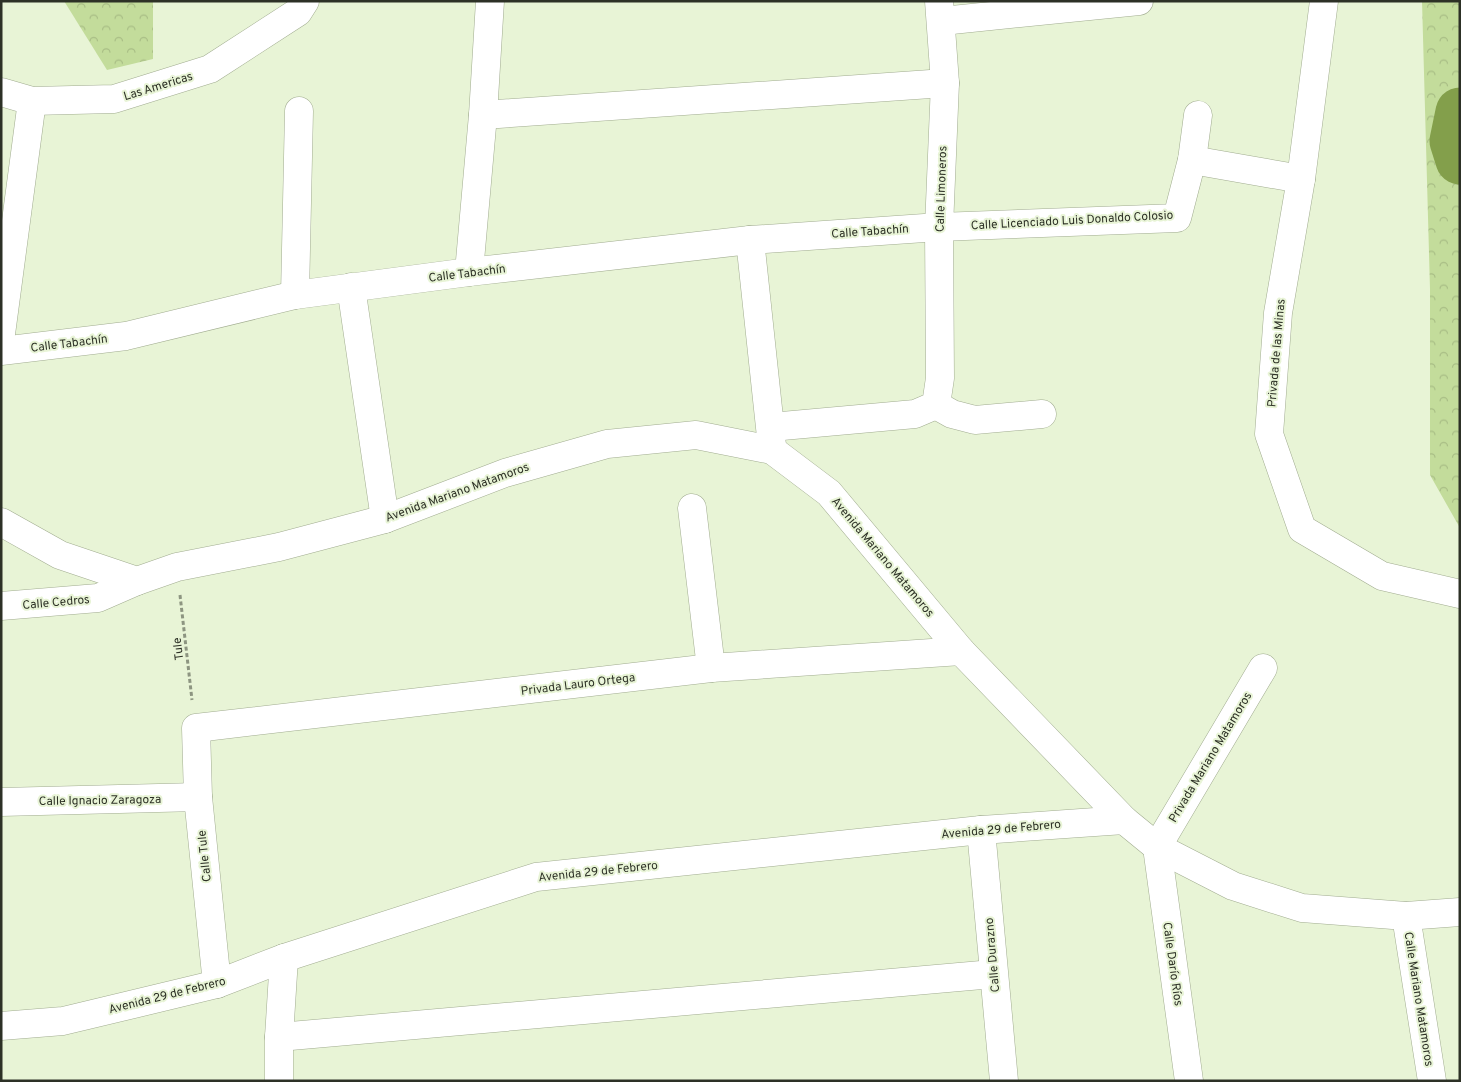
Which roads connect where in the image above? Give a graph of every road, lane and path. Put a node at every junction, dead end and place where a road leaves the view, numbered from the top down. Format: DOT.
graph roads {
  1 [pos="490,1"];
  2 [pos="1139,1"];
  3 [pos="1324,1"];
  4 [pos="301,6"];
  5 [pos="940,11"];
  6 [pos="945,83"];
  7 [pos="1,92"];
  8 [pos="32,101"];
  9 [pos="299,111"];
  10 [pos="483,115"];
  11 [pos="1198,116"];
  12 [pos="1192,160"];
  13 [pos="1301,179"];
  14 [pos="939,227"];
  15 [pos="750,240"];
  16 [pos="469,272"];
  17 [pos="351,287"];
  18 [pos="295,295"];
  19 [pos="1,334"];
  20 [pos="1,351"];
  21 [pos="936,405"];
  22 [pos="1042,414"];
  23 [pos="771,438"];
  24 [pos="692,508"];
  25 [pos="385,519"];
  26 [pos="1,522"];
  27 [pos="177,567"];
  28 [pos="137,581"];
  29 [pos="1460,594"];
  30 [pos="1,606"];
  31 [pos="961,651"];
  32 [pos="711,668"];
  33 [pos="1263,668"];
  34 [pos="196,728"];
  35 [pos="198,797"];
  36 [pos="1,802"];
  37 [pos="1124,820"];
  38 [pos="981,830"];
  39 [pos="1157,847"];
  40 [pos="1460,912"];
  41 [pos="1406,916"];
  42 [pos="284,958"];
  43 [pos="993,974"];
  44 [pos="218,984"];
  45 [pos="1,1026"];
  46 [pos="279,1036"];
  47 [pos="279,1081"];
  48 [pos="1004,1081"];
  49 [pos="1189,1081"];
  50 [pos="1432,1081"];
  1 -- 10 [label="street"];
  2 -- 5 [label="street"];
  3 -- 13 [label="street, Privada de las Minas"];
  4 -- 8 [label="street, Las Americas"];
  5 -- 6 [label="street, Calle Limoneros"];
  6 -- 10 [label="street"];
  6 -- 14 [label="street, Calle Limoneros"];
  7 -- 8 [label="street, Las Americas"];
  8 -- 19 [label="street"];
  9 -- 18 [label="street"];
  10 -- 16 [label="street"];
  11 -- 12 [label="street, Calle Licenciado Luis Donaldo Colosio"];
  12 -- 13 [label="street"];
  12 -- 14 [label="street, Calle Licenciado Luis Donaldo Colosio"];
  13 -- 29 [label="street, Privada de las Minas"];
  14 -- 15 [label="street, Calle Tabachín"];
  14 -- 21 [label="street, Calle Limoneros"];
  15 -- 16 [label="street, Calle Tabachín"];
  15 -- 23 [label="street"];
  16 -- 17 [label="street, Calle Tabachín"];
  17 -- 18 [label="street, Calle Tabachín"];
  17 -- 25 [label="street"];
  18 -- 20 [label="street, Calle Tabachín"];
  21 -- 22 [label="street"];
  21 -- 23 [label="street"];
  23 -- 25 [label="street, Avenida Mariano Matamoros"];
  23 -- 31 [label="street, Avenida Mariano Matamoros"];
  24 -- 32 [label="street"];
  25 -- 27 [label="street, Avenida Mariano Matamoros"];
  26 -- 28 [label="street"];
  27 -- 28 [label="street, Avenida Mariano Matamoros"];
  27 -- 34 [label="path, Tule"];
  28 -- 30 [label="street, Calle Cedros"];
  31 -- 32 [label="street, Privada Lauro Ortega"];
  31 -- 37 [label="street, Avenida Mariano Matamoros"];
  32 -- 34 [label="street, Privada Lauro Ortega"];
  33 -- 39 [label="street, Privada Mariano Matamoros"];
  34 -- 35 [label="street, Calle Tule"];
  35 -- 36 [label="street, Calle Ignacio Zaragoza"];
  35 -- 44 [label="street, Calle Tule"];
  37 -- 38 [label="street, Avenida 29 de Febrero"];
  37 -- 39 [label="street, Avenida Mariano Matamoros"];
  38 -- 42 [label="street, Avenida 29 de Febrero"];
  38 -- 43 [label="street, Calle Durazno"];
  39 -- 41 [label="street, Avenida Mariano Matamoros"];
  39 -- 49 [label="street, Calle Darío Ríos"];
  40 -- 41 [label="street, Avenida Mariano Matamoros"];
  41 -- 50 [label="street, Calle Mariano Matamoros"];
  42 -- 44 [label="street, Avenida 29 de Febrero"];
  42 -- 46 [label="street"];
  43 -- 46 [label="street"];
  43 -- 48 [label="street, Calle Durazno"];
  44 -- 45 [label="street, Avenida 29 de Febrero"];
  46 -- 47 [label="street"];
}
